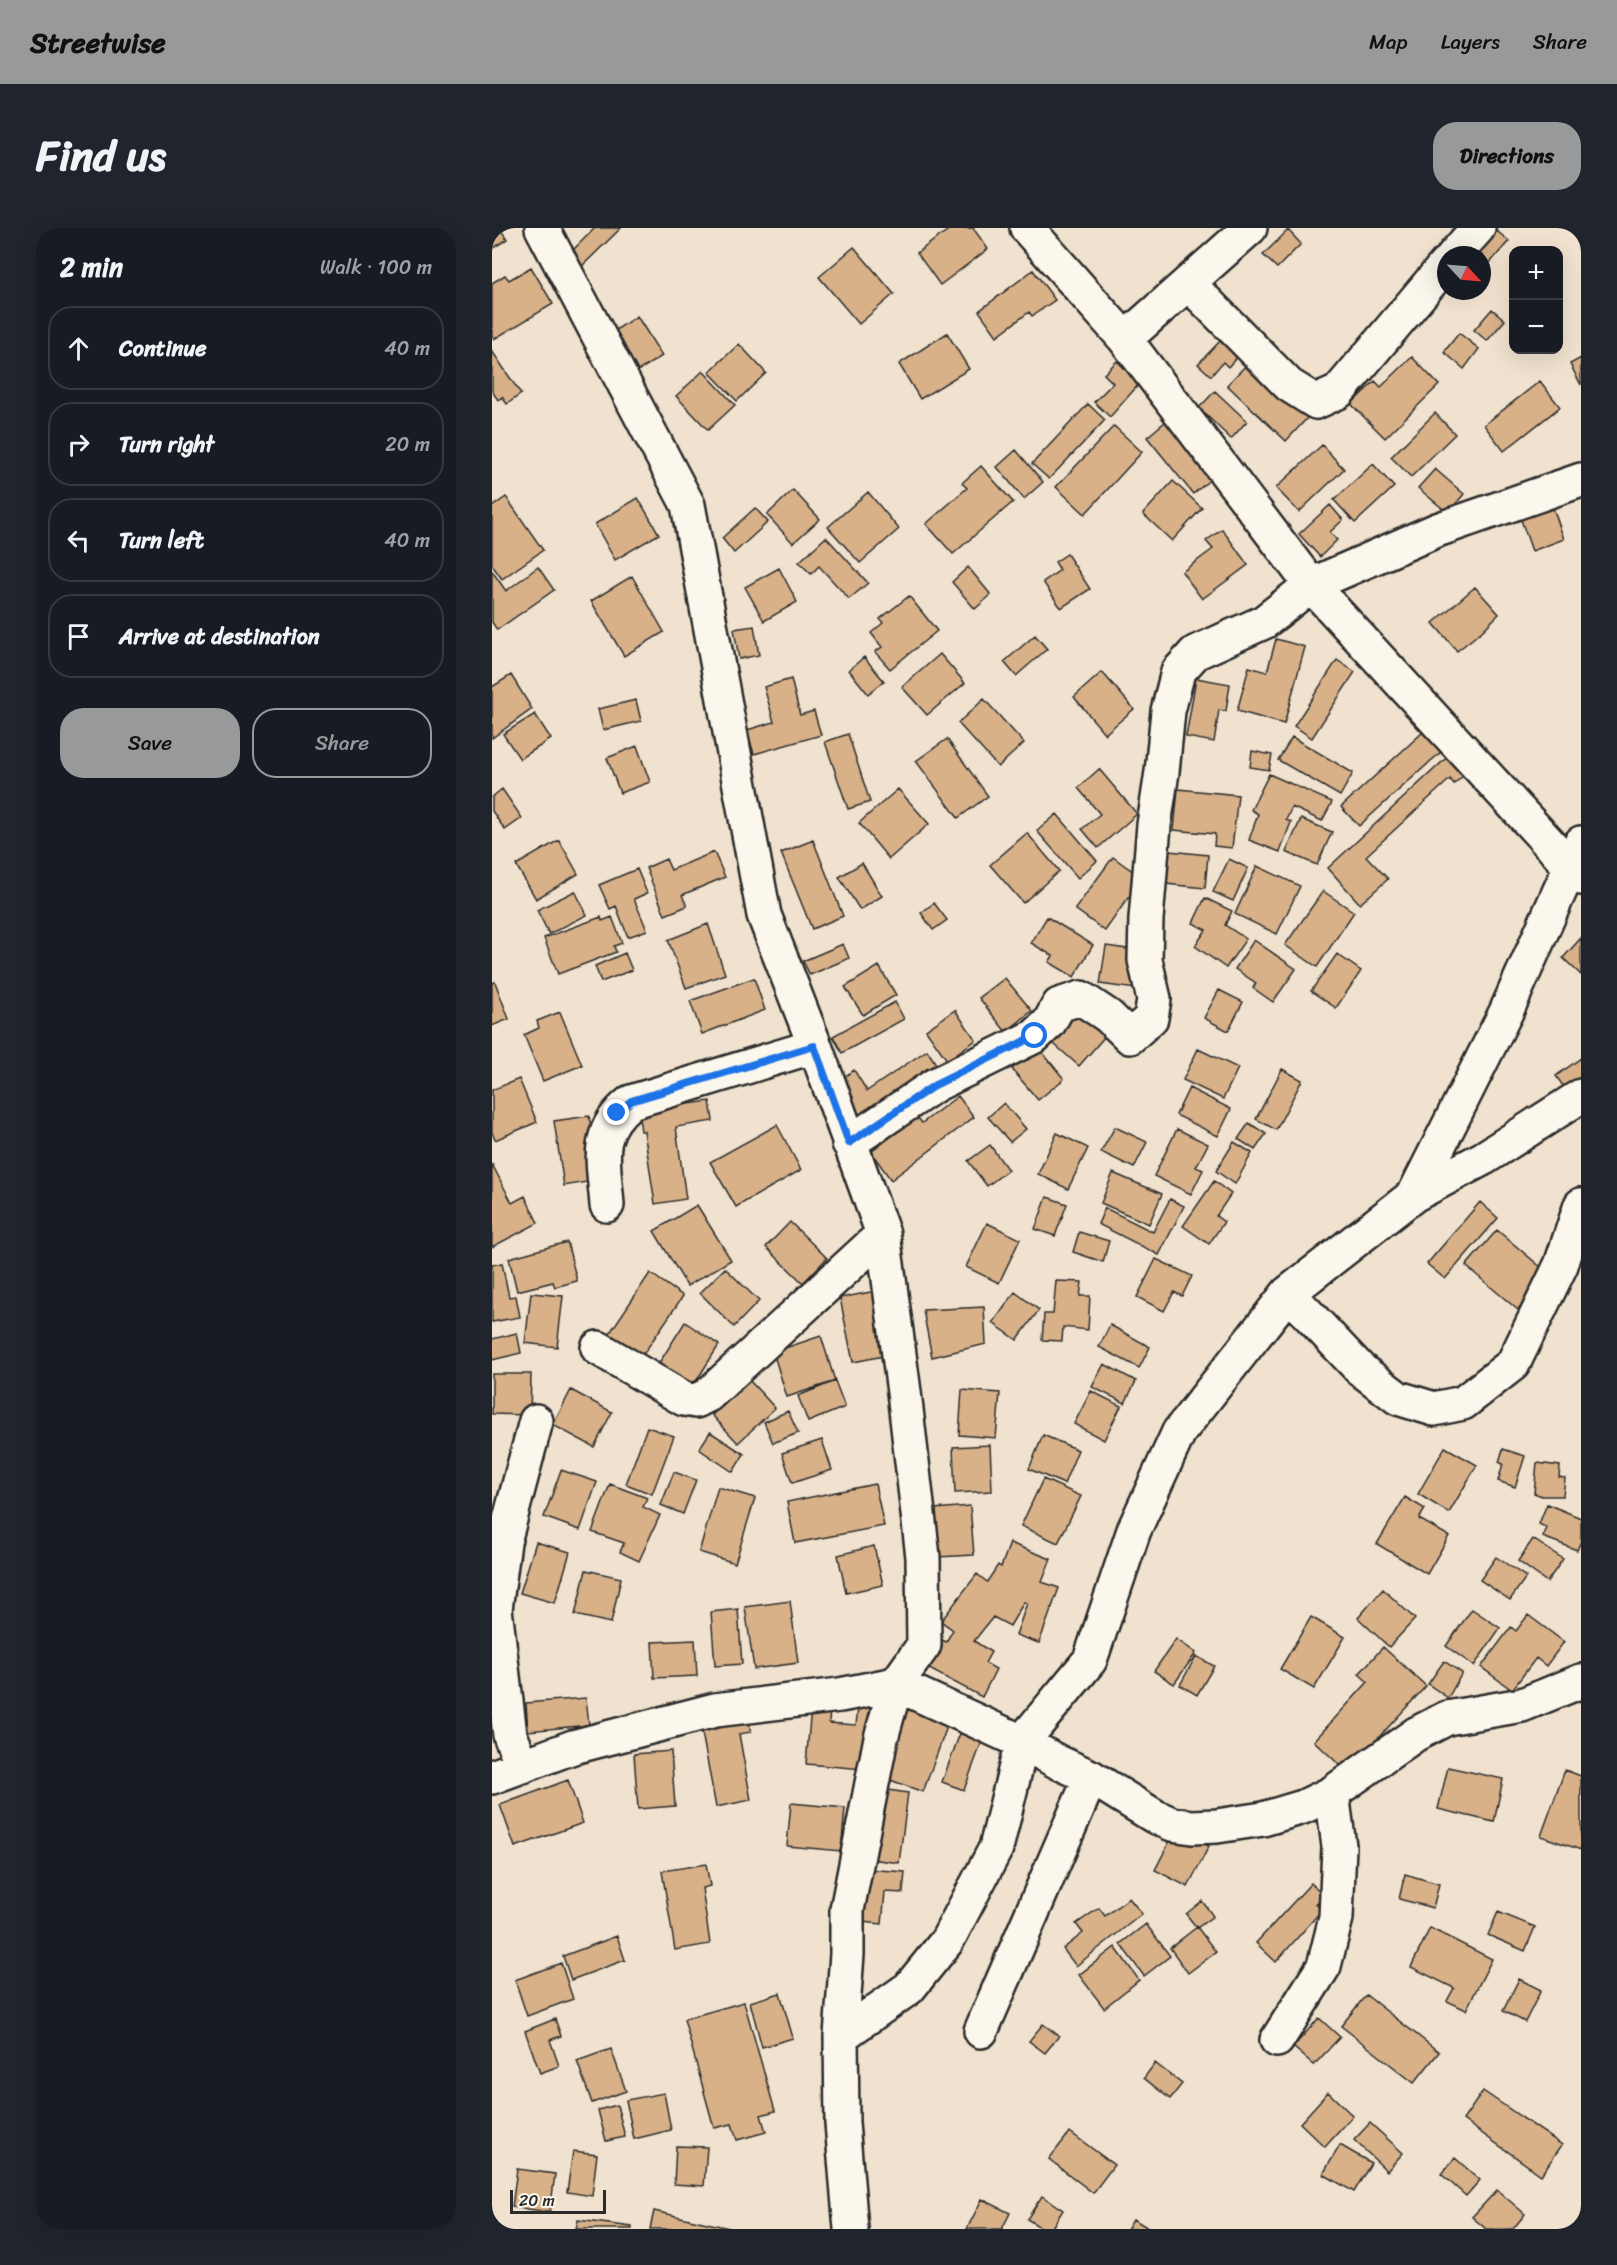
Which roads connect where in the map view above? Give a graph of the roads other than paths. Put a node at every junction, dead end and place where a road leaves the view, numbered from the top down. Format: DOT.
graph roads {
  1 [pos="542,228"];
  2 [pos="1027,228"];
  3 [pos="1250,228"];
  4 [pos="1478,228"];
  5 [pos="1462,246"];
  6 [pos="1437,275"];
  7 [pos="1189,284"];
  8 [pos="1125,339"];
  9 [pos="1581,480"];
  10 [pos="1311,585"];
  11 [pos="1578,863"];
  12 [pos="814,1046"];
  13 [pos="1581,1096"];
  14 [pos="849,1143"];
  15 [pos="1414,1195"];
  16 [pos="1581,1205"];
  17 [pos="607,1206"];
  18 [pos="883,1234"];
  19 [pos="1288,1293"];
  20 [pos="598,1348"];
  21 [pos="536,1421"];
  22 [pos="1581,1664"];
  23 [pos="1581,1682"];
  24 [pos="896,1684"];
  25 [pos="1022,1742"];
  26 [pos="523,1766"];
  27 [pos="492,1777"];
  28 [pos="1090,1777"];
  29 [pos="1332,1793"];
  30 [pos="981,2031"];
  31 [pos="841,2036"];
  32 [pos="1277,2040"];
  33 [pos="851,2229"];
  1 -- 12 [label="street"];
  2 -- 8 [label="street"];
  3 -- 7 [label="street"];
  4 -- 5 [label="street"];
  6 -- 7 [label="street"];
  7 -- 8 [label="street"];
  8 -- 10 [label="street"];
  9 -- 10 [label="street"];
  10 -- 11 [label="street"];
  10 -- 14 [label="street"];
  11 -- 15 [label="street"];
  12 -- 14 [label="street"];
  12 -- 17 [label="street"];
  13 -- 15 [label="street"];
  14 -- 18 [label="street"];
  15 -- 19 [label="street"];
  16 -- 19 [label="street"];
  18 -- 20 [label="street"];
  18 -- 24 [label="street"];
  19 -- 25 [label="street"];
  21 -- 26 [label="street"];
  22 -- 23 [label="street"];
  23 -- 29 [label="street"];
  24 -- 25 [label="street"];
  24 -- 26 [label="street"];
  24 -- 31 [label="street"];
  25 -- 28 [label="street"];
  25 -- 31 [label="street"];
  26 -- 27 [label="street"];
  28 -- 29 [label="street"];
  28 -- 30 [label="street"];
  29 -- 32 [label="street"];
  31 -- 33 [label="street"];
}
